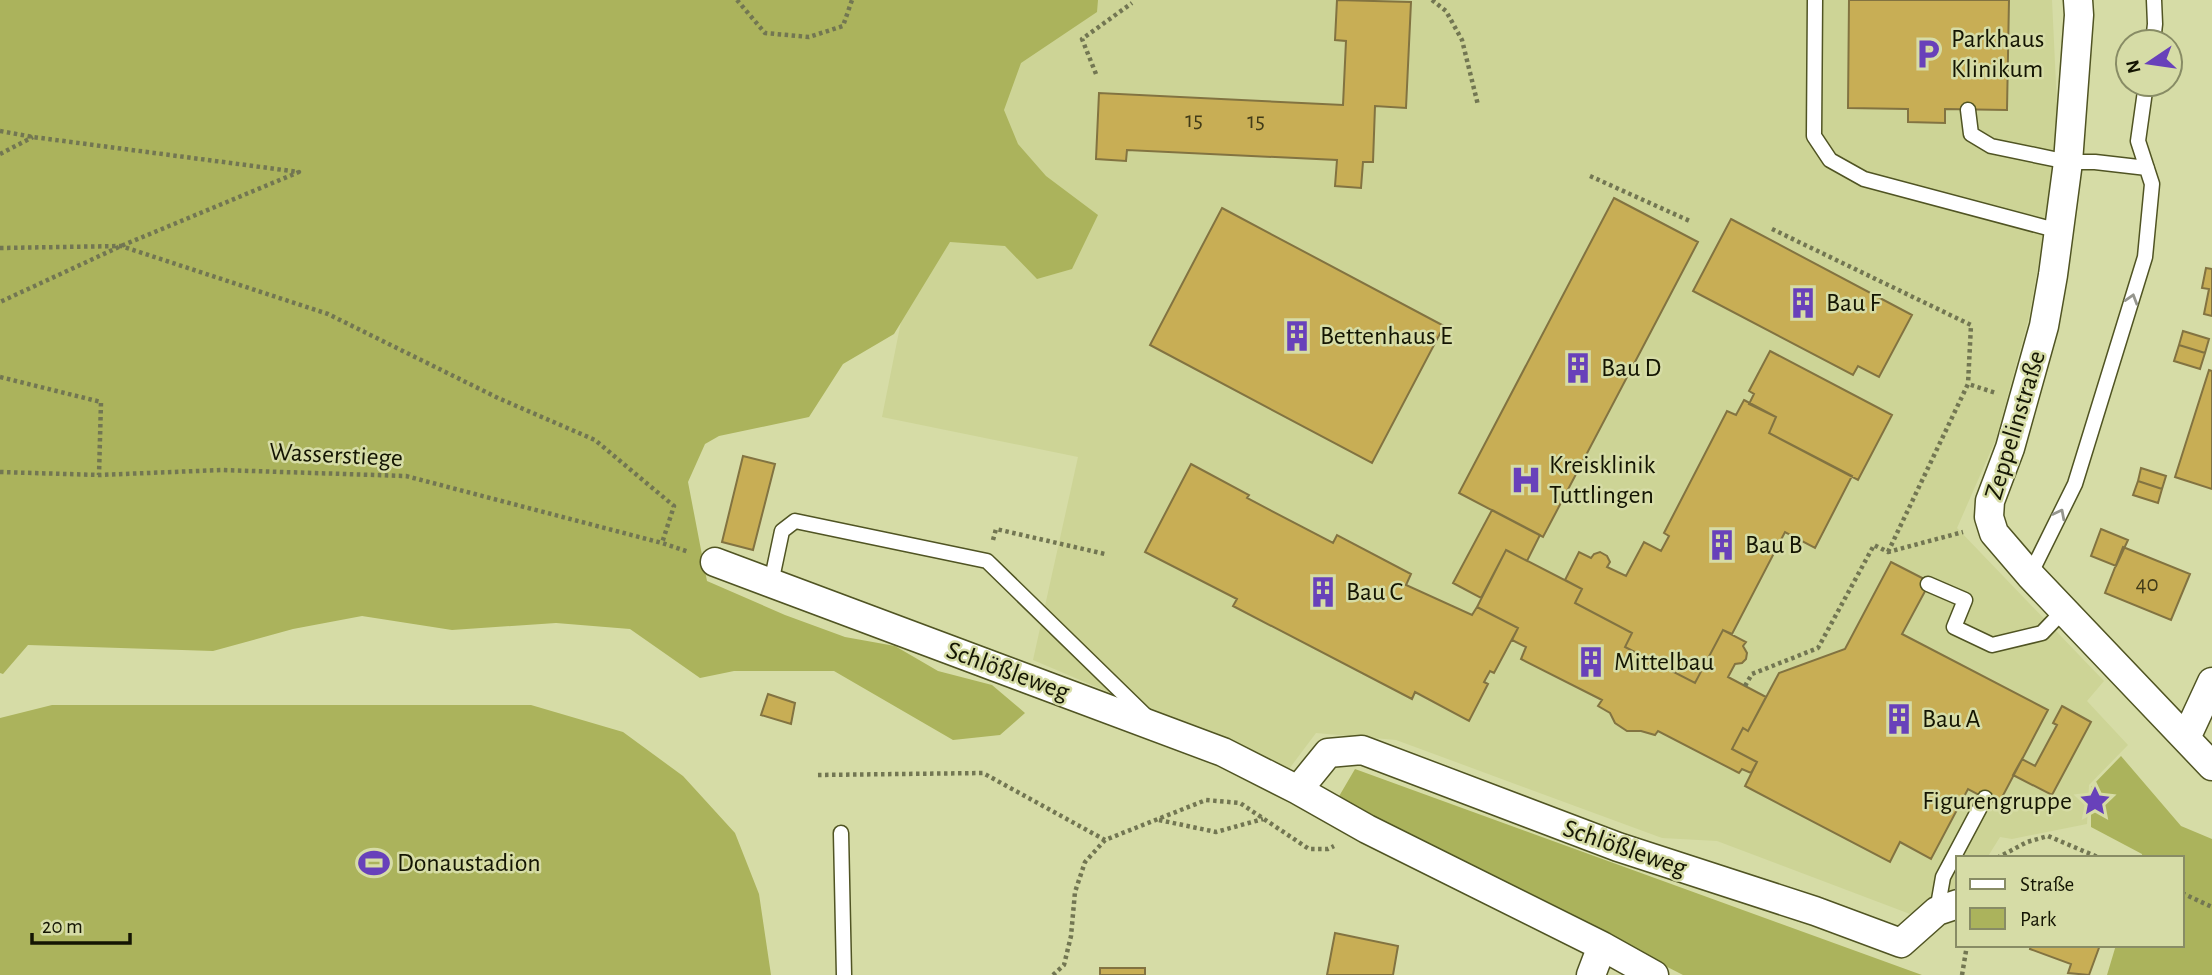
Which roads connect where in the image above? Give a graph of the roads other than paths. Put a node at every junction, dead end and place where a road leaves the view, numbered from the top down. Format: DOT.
graph roads {
  1 [pos="1815,0"];
  2 [pos="2078,0"];
  3 [pos="2154,0"];
  4 [pos="2155,28"];
  5 [pos="2145,98"];
  6 [pos="1968,110"];
  7 [pos="2068,162"];
  8 [pos="2147,168"];
  9 [pos="2059,231"];
  10 [pos="715,562"];
  11 [pos="2030,575"];
  12 [pos="771,583"];
  13 [pos="1928,584"];
  14 [pos="2064,610"];
  15 [pos="2212,682"];
  16 [pos="1156,726"];
  17 [pos="2186,738"];
  18 [pos="2212,766"];
  19 [pos="1298,790"];
  20 [pos="1985,798"];
  21 [pos="841,833"];
  22 [pos="1948,908"];
  23 [pos="1602,946"];
  24 [pos="844,975"];
  25 [pos="1591,975"];
  26 [pos="1654,975"];
  1 -- 9 [label="lane"];
  2 -- 7 [label="street, Zeppelinstraße"];
  3 -- 4 [label="lane"];
  5 -- 8 [label="lane"];
  6 -- 7 [label="lane"];
  7 -- 8 [label="lane"];
  7 -- 9 [label="street, Zeppelinstraße"];
  11 -- 8 [label="lane, one-way"];
  9 -- 11 [label="street, Zeppelinstraße"];
  10 -- 12 [label="street, Schlößleweg"];
  11 -- 14 [label="street, Zeppelinstraße"];
  12 -- 16 [label="street, Schlößleweg"];
  12 -- 16 [label="lane"];
  13 -- 14 [label="lane"];
  14 -- 17 [label="street, Zeppelinstraße"];
  15 -- 17 [label="street"];
  16 -- 19 [label="street, Schlößleweg"];
  17 -- 18 [label="street, Zeppelinstraße"];
  19 -- 22 [label="street, Schlößleweg"];
  19 -- 23 [label="street, Schlößleweg"];
  20 -- 22 [label="lane"];
  21 -- 24 [label="lane"];
  23 -- 25 [label="street"];
  23 -- 26 [label="street, Schlößleweg"];
}
